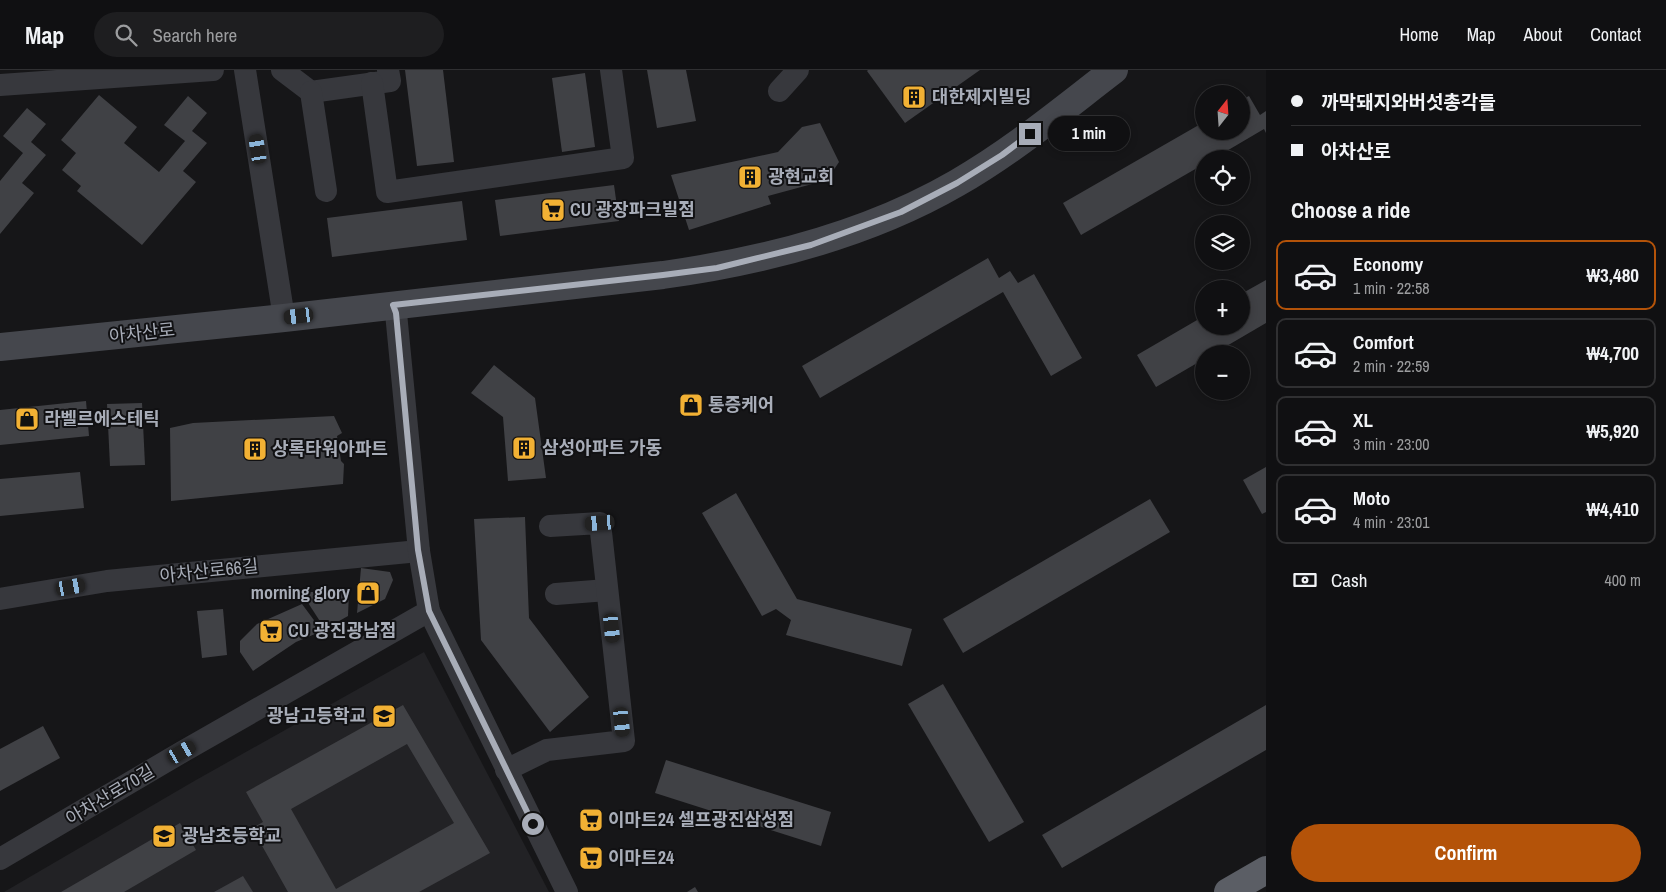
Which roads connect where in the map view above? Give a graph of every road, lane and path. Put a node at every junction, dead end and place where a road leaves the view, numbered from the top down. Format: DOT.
graph roads {
  1 [pos="213,70"];
  2 [pos="245,70"];
  3 [pos="282,70"];
  4 [pos="611,70"];
  5 [pos="798,70"];
  6 [pos="1114,70"];
  7 [pos="380,77"];
  8 [pos="0,85"];
  9 [pos="779,91"];
  10 [pos="311,92"];
  11 [pos="326,191"];
  12 [pos="393,305"];
  13 [pos="284,318"];
  14 [pos="0,347"];
  15 [pos="550,526"];
  16 [pos="418,550"];
  17 [pos="607,590"];
  18 [pos="556,594"];
  19 [pos="0,599"];
  20 [pos="429,611"];
  21 [pos="506,770"];
  22 [pos="0,860"];
  23 [pos="1266,870"];
  24 [pos="567,892"];
  25 [pos="1228,892"];
  1 -- 8 [label="street"];
  2 -- 13 [label="street"];
  3 -- 10 [label="street"];
  4 -- 7 [label="street"];
  5 -- 9 [label="street"];
  6 -- 12 [label="main road, 아차산로"];
  7 -- 10 [label="street"];
  10 -- 11 [label="street"];
  12 -- 13 [label="main road, 아차산로"];
  12 -- 16 [label="street"];
  13 -- 14 [label="main road, 아차산로"];
  15 -- 17 [label="street"];
  16 -- 19 [label="street, 아차산로66길"];
  16 -- 20 [label="street"];
  17 -- 18 [label="street"];
  17 -- 21 [label="street"];
  20 -- 21 [label="street"];
  20 -- 22 [label="street, 아차산로70길"];
  21 -- 24 [label="street"];
  23 -- 25 [label="highway"];
}
